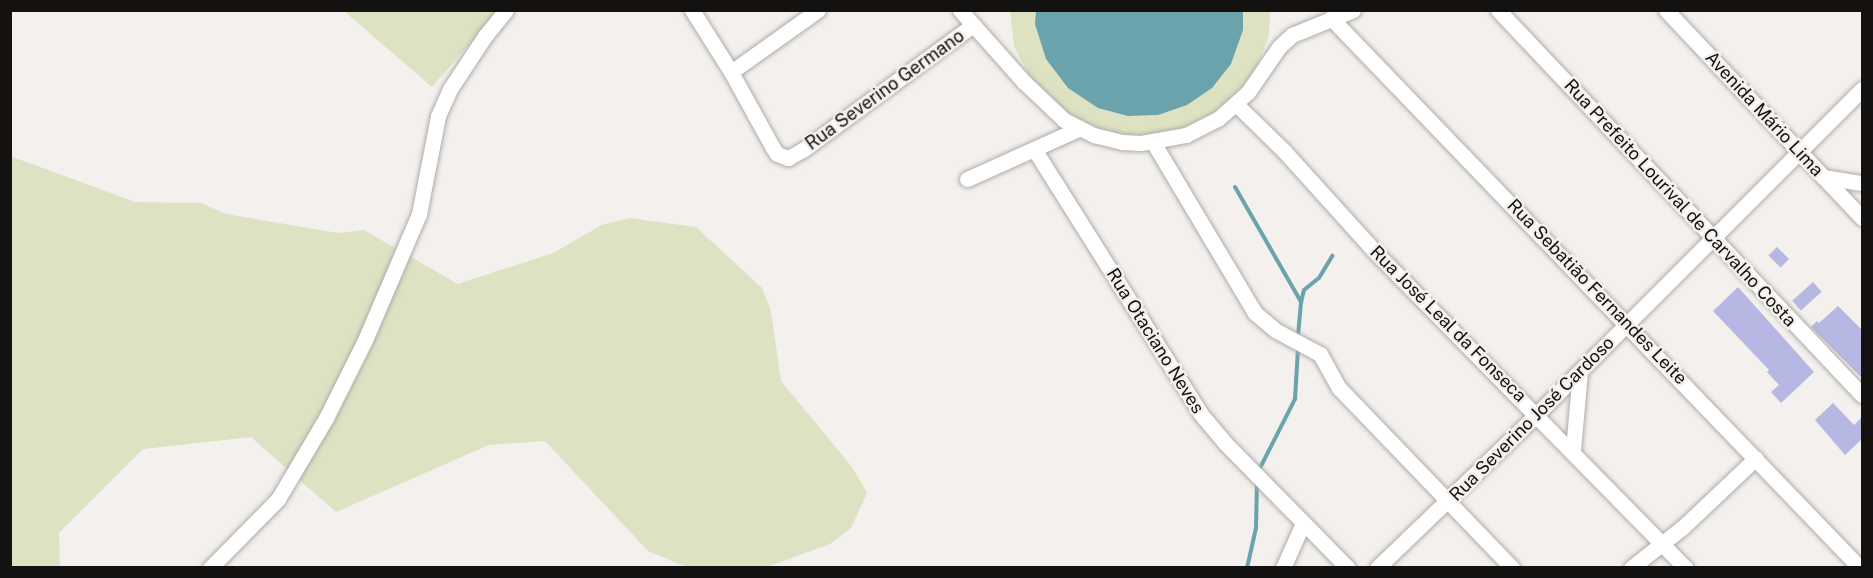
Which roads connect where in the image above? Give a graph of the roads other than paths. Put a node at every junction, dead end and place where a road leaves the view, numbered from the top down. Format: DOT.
graph roads {
  1 [pos="506,10"];
  2 [pos="692,10"];
  3 [pos="818,10"];
  4 [pos="960,10"];
  5 [pos="1353,10"];
  6 [pos="1498,10"];
  7 [pos="1666,10"];
  8 [pos="1331,18"];
  9 [pos="974,25"];
  10 [pos="731,72"];
  11 [pos="1863,89"];
  12 [pos="1236,104"];
  13 [pos="1078,129"];
  14 [pos="1153,142"];
  15 [pos="1034,149"];
  16 [pos="1801,152"];
  17 [pos="1823,177"];
  18 [pos="967,178"];
  19 [pos="1863,183"];
  20 [pos="1863,218"];
  21 [pos="1713,240"];
  22 [pos="1628,324"];
  23 [pos="1580,372"];
  24 [pos="1863,395"];
  25 [pos="1537,414"];
  26 [pos="1573,450"];
  27 [pos="1755,458"];
  28 [pos="1450,500"];
  29 [pos="1303,523"];
  30 [pos="1662,543"];
  31 [pos="210,567"];
  32 [pos="1283,567"];
  33 [pos="1348,567"];
  34 [pos="1377,567"];
  35 [pos="1512,567"];
  36 [pos="1631,567"];
  37 [pos="1686,567"];
  38 [pos="1860,567"];
  1 -- 31 [label="street"];
  2 -- 10 [label="street"];
  3 -- 10 [label="street"];
  4 -- 9 [label="street, Rua Severino Germano"];
  5 -- 8 [label="street, Rua Severino Germano"];
  6 -- 21 [label="street, Rua Prefeito Lourival de Carvalho Costa"];
  7 -- 16 [label="street, Avenida Mário Lima"];
  8 -- 12 [label="street, Rua Severino Germano"];
  8 -- 22 [label="street, Rua Sebatião Fernandes Leite"];
  9 -- 10 [label="street, Rua Severino Germano"];
  9 -- 13 [label="street, Rua Severino Germano"];
  11 -- 16 [label="street, Rua Severino José Cardoso"];
  12 -- 14 [label="street, Rua Severino Germano"];
  12 -- 25 [label="street, Rua José Leal da Fonseca"];
  13 -- 14 [label="street, Rua Severino Germano"];
  13 -- 15 [label="street"];
  14 -- 28 [label="street"];
  15 -- 18 [label="street"];
  15 -- 29 [label="street, Rua Otaciano Neves"];
  16 -- 17 [label="street, Avenida Mário Lima"];
  16 -- 21 [label="street, Rua Severino José Cardoso"];
  17 -- 19 [label="street"];
  17 -- 20 [label="street, Avenida Mário Lima"];
  21 -- 22 [label="street, Rua Severino José Cardoso"];
  21 -- 24 [label="street, Rua Prefeito Lourival de Carvalho Costa"];
  22 -- 23 [label="street, Rua Severino José Cardoso"];
  22 -- 27 [label="street, Rua Sebatião Fernandes Leite"];
  23 -- 25 [label="street, Rua Severino José Cardoso"];
  23 -- 26 [label="street"];
  25 -- 26 [label="street, Rua José Leal da Fonseca"];
  25 -- 28 [label="street, Rua Severino José Cardoso"];
  26 -- 30 [label="street, Rua José Leal da Fonseca"];
  27 -- 30 [label="street"];
  27 -- 38 [label="street, Rua Sebatião Fernandes Leite"];
  28 -- 34 [label="street, Rua Severino José Cardoso"];
  28 -- 35 [label="street"];
  29 -- 32 [label="street"];
  29 -- 33 [label="street, Rua Otaciano Neves"];
  30 -- 36 [label="street"];
  30 -- 37 [label="street, Rua José Leal da Fonseca"];
}
